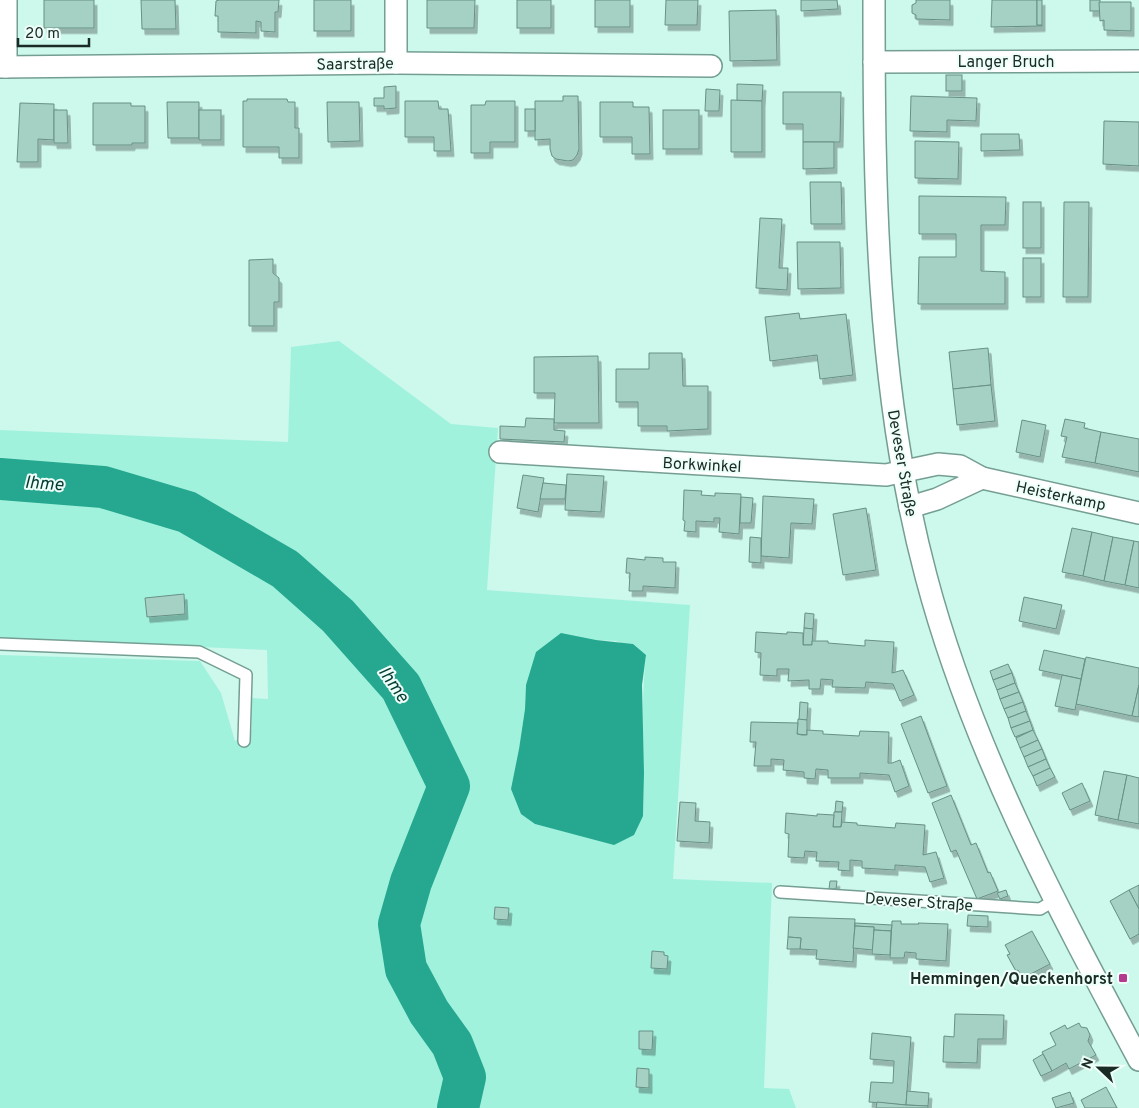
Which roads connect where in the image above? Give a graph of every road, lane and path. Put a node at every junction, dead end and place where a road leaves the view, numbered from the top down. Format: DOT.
graph roads {
  1 [pos="6,0"];
  2 [pos="396,0"];
  3 [pos="874,0"];
  4 [pos="1139,61"];
  5 [pos="874,62"];
  6 [pos="396,63"];
  7 [pos="711,66"];
  8 [pos="3,67"];
  9 [pos="500,452"];
  10 [pos="903,471"];
  11 [pos="982,478"];
  12 [pos="910,507"];
  13 [pos="1139,513"];
  14 [pos="0,644"];
  15 [pos="244,741"];
  16 [pos="780,892"];
  17 [pos="1055,900"];
  18 [pos="1139,1060"];
  1 -- 8 [label="street"];
  2 -- 6 [label="street"];
  3 -- 5 [label="street, Deveser Straße"];
  4 -- 5 [label="street, Langer Bruch"];
  5 -- 10 [label="street, Deveser Straße"];
  6 -- 7 [label="street, Saarstraße"];
  6 -- 8 [label="street, Saarstraße"];
  9 -- 10 [label="street, Borkwinkel"];
  10 -- 11 [label="street, Heisterkamp"];
  10 -- 12 [label="street, Deveser Straße"];
  11 -- 12 [label="street"];
  11 -- 13 [label="street, Heisterkamp"];
  12 -- 17 [label="street, Deveser Straße"];
  14 -- 15 [label="lane"];
  16 -- 17 [label="lane, Deveser Straße"];
  17 -- 18 [label="street, Deveser Straße"];
}
